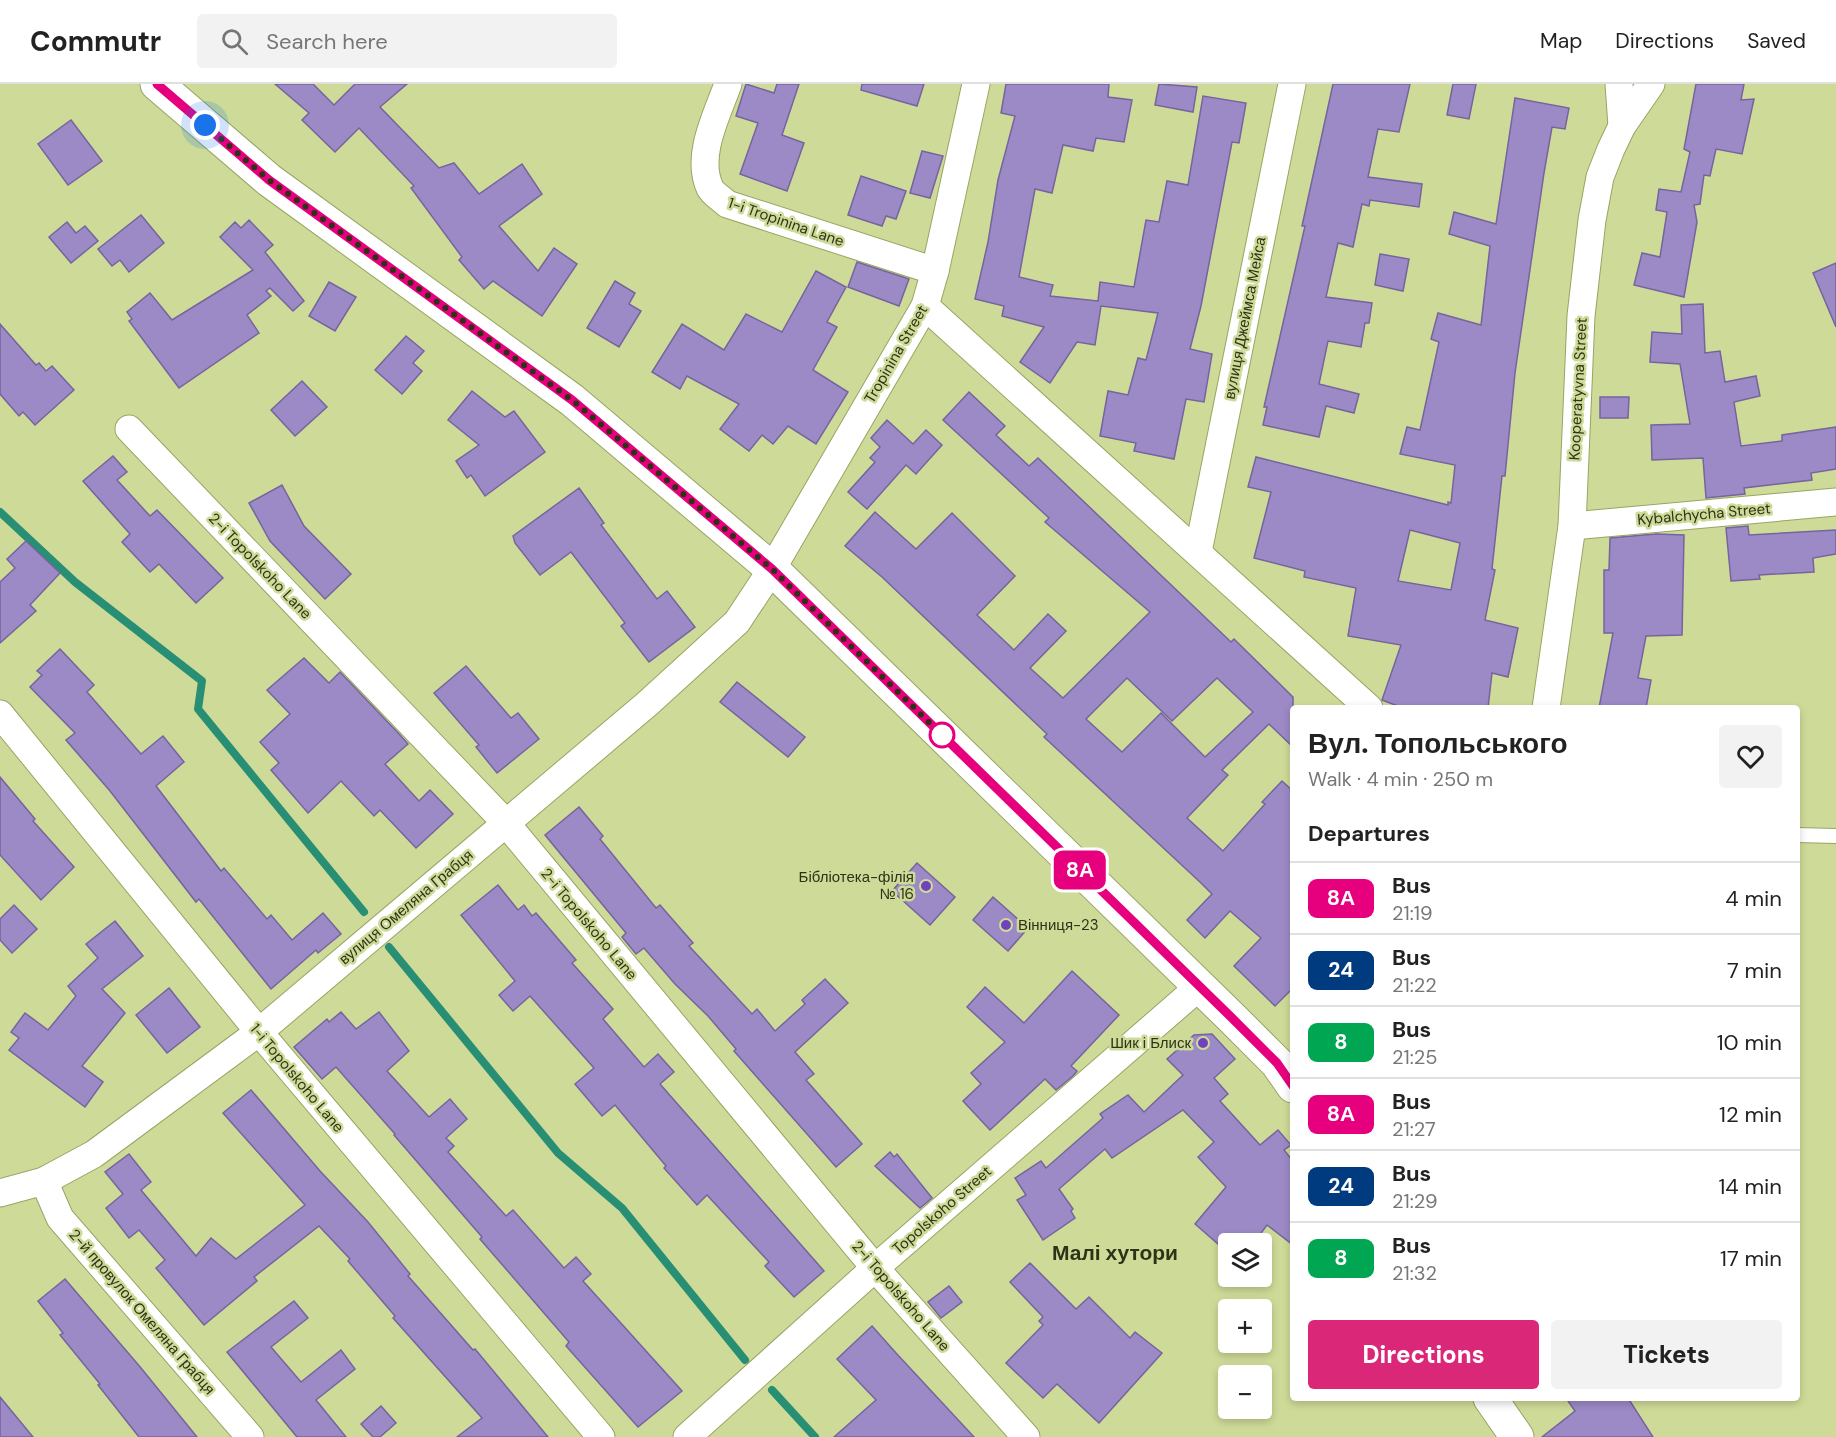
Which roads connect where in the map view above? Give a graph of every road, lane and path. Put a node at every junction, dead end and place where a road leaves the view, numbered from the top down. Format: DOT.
graph roads {
  1 [pos="157,84"];
  2 [pos="728,84"];
  3 [pos="976,84"];
  4 [pos="1292,84"];
  5 [pos="1619,84"];
  6 [pos="1651,84"];
  7 [pos="1622,126"];
  8 [pos="935,271"];
  9 [pos="925,306"];
  10 [pos="129,429"];
  11 [pos="1836,502"];
  12 [pos="1572,526"];
  13 [pos="1198,552"];
  14 [pos="772,569"];
  15 [pos="1366,705"];
  16 [pos="1546,705"];
  17 [pos="0,714"];
  18 [pos="505,822"];
  19 [pos="1800,835"];
  20 [pos="1836,836"];
  21 [pos="1200,987"];
  22 [pos="258,1032"];
  23 [pos="1290,1082"];
  24 [pos="44,1181"];
  25 [pos="0,1192"];
  26 [pos="874,1268"];
  27 [pos="1492,1401"];
  28 [pos="250,1437"];
  29 [pos="601,1437"];
  30 [pos="687,1437"];
  31 [pos="1026,1437"];
  32 [pos="1517,1437"];
  1 -- 14 [label="street"];
  2 -- 8 [label="street, 1-i Tropinina Lane"];
  3 -- 8 [label="street, Tropinina Street"];
  4 -- 13 [label="street, вулиця Джеймса Мейса"];
  5 -- 7 [label="street"];
  6 -- 7 [label="street, Kooperatyvna Street"];
  7 -- 12 [label="street, Kooperatyvna Street"];
  8 -- 9 [label="street, Tropinina Street"];
  9 -- 13 [label="street"];
  9 -- 14 [label="street, Tropinina Street"];
  10 -- 18 [label="street, 2-i Topolskoho Lane"];
  11 -- 12 [label="street, Kybalchycha Street"];
  12 -- 16 [label="street, Kooperatyvna Street"];
  13 -- 15 [label="street"];
  14 -- 18 [label="street, вулиця Омеляна Грабця"];
  14 -- 21 [label="street"];
  17 -- 22 [label="street, 1-i Topolskoho Lane"];
  18 -- 22 [label="street, вулиця Омеляна Грабця"];
  18 -- 26 [label="street, 2-i Topolskoho Lane"];
  19 -- 20 [label="lane"];
  21 -- 23 [label="street"];
  21 -- 26 [label="street, Topolskoho Street"];
  22 -- 24 [label="street, вулиця Омеляна Грабця"];
  22 -- 29 [label="street, 1-i Topolskoho Lane"];
  24 -- 25 [label="street, вулиця Омеляна Грабця"];
  24 -- 28 [label="street, 2-й провулок Омеляна Грабця"];
  26 -- 30 [label="street, Topolskoho Street"];
  26 -- 31 [label="street, 2-i Topolskoho Lane"];
  27 -- 32 [label="street"];
}
